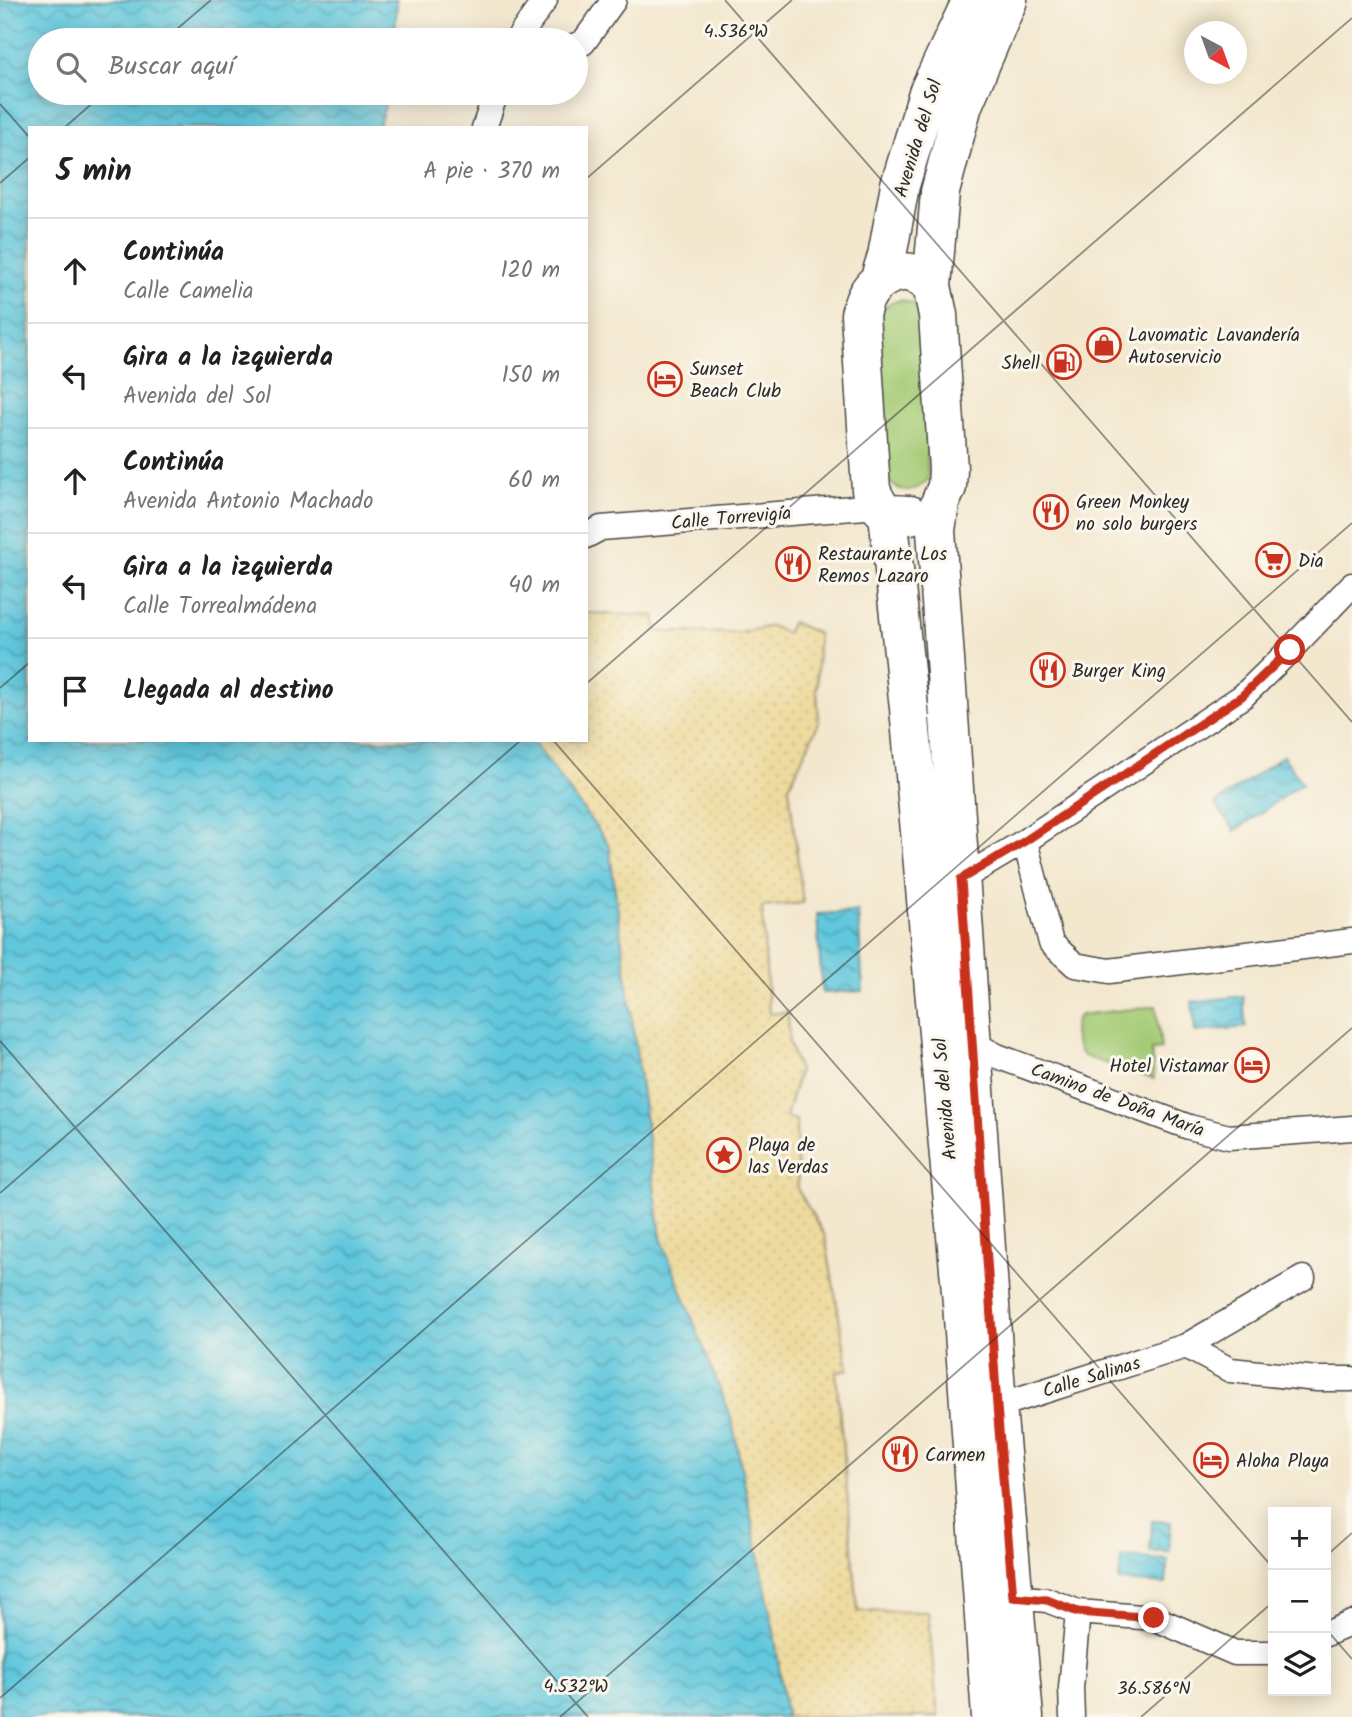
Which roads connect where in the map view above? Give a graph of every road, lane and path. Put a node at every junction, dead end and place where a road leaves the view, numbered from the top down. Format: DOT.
graph roads {
  1 [pos="545,0"];
  2 [pos="614,0"];
  3 [pos="972,0"];
  4 [pos="1008,0"];
  5 [pos="525,28"];
  6 [pos="588,36"];
  7 [pos="492,105"];
  8 [pos="485,126"];
  9 [pos="879,281"];
  10 [pos="932,286"];
  11 [pos="940,503"];
  12 [pos="883,510"];
  13 [pos="588,536"];
  14 [pos="1352,585"];
  15 [pos="1025,841"];
  16 [pos="961,879"];
  17 [pos="1352,941"];
  18 [pos="972,1043"];
  19 [pos="1352,1128"];
  20 [pos="1303,1278"];
  21 [pos="1186,1346"];
  22 [pos="1352,1379"];
  23 [pos="997,1406"];
  24 [pos="998,1603"];
  25 [pos="1078,1612"];
  26 [pos="1352,1623"];
  27 [pos="1328,1633"];
  28 [pos="1268,1653"];
  29 [pos="990,1701"];
  30 [pos="1024,1717"];
  31 [pos="1072,1717"];
  1 -- 5 [label="street"];
  2 -- 6 [label="street"];
  3 -- 9 [label="main road, Avenida del Sol"];
  4 -- 10 [label="main road, Avenida del Sol"];
  7 -- 8 [label="street"];
  9 -- 10 [label="main road"];
  9 -- 12 [label="main road, Avenida del Sol"];
  10 -- 11 [label="main road, Avenida del Sol"];
  11 -- 12 [label="main road"];
  11 -- 16 [label="main road, Avenida del Sol"];
  12 -- 13 [label="street, Calle Torrevigía"];
  12 -- 24 [label="main road, Avenida del Sol"];
  14 -- 15 [label="street"];
  15 -- 16 [label="street"];
  15 -- 17 [label="street"];
  16 -- 18 [label="main road, Avenida del Sol"];
  18 -- 19 [label="street, Camino de Doña María"];
  18 -- 23 [label="main road, Avenida del Sol"];
  20 -- 21 [label="street, Calle Salinas"];
  21 -- 22 [label="street"];
  21 -- 23 [label="street, Calle Salinas"];
  23 -- 24 [label="main road, Avenida del Sol"];
  24 -- 25 [label="street"];
  24 -- 29 [label="main road, Avenida del Sol"];
  24 -- 30 [label="main road"];
  25 -- 28 [label="street"];
  25 -- 31 [label="street"];
  26 -- 27 [label="street"];
}
